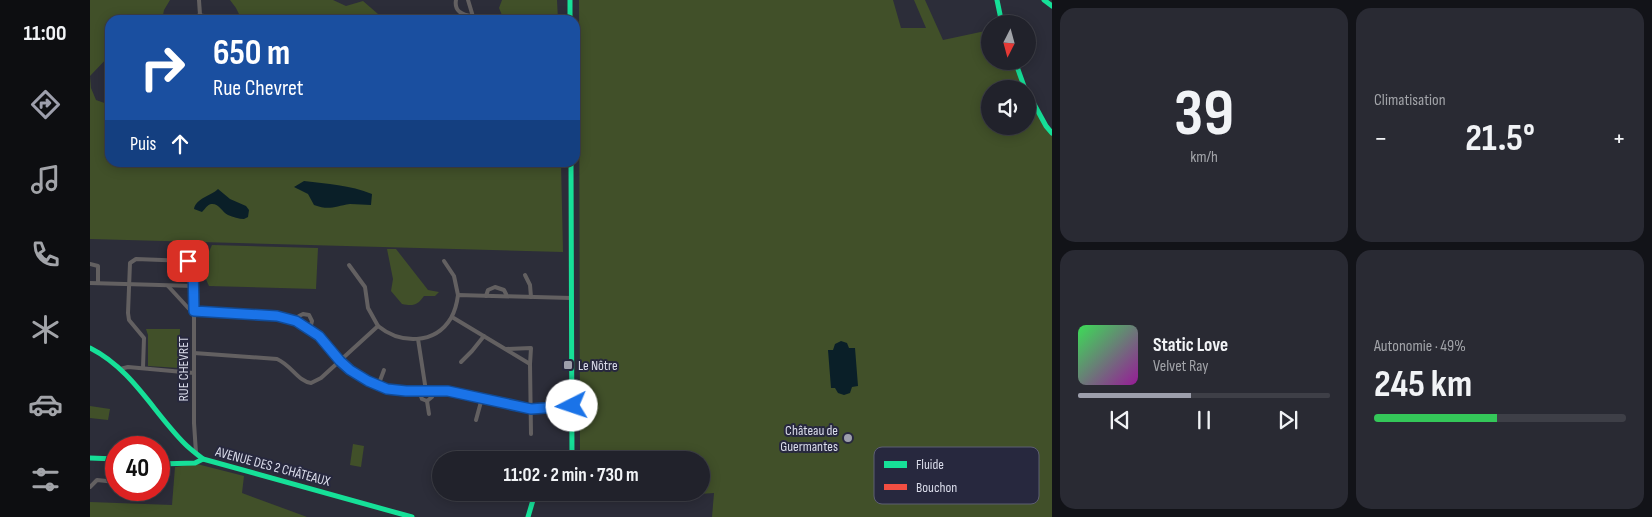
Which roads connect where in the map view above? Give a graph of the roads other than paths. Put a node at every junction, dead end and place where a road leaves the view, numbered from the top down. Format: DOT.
graph roads {
  1 [pos="199,0"];
  2 [pos="456,0"];
  3 [pos="468,0"];
  4 [pos="570,0"];
  5 [pos="997,0"];
  6 [pos="200,15"];
  7 [pos="465,15"];
  8 [pos="472,15"];
  9 [pos="570,15"];
  10 [pos="1000,15"];
  11 [pos="1036,108"];
  12 [pos="1052,133"];
  13 [pos="571,167"];
  14 [pos="444,261"];
  15 [pos="90,264"];
  16 [pos="349,265"];
  17 [pos="525,275"];
  18 [pos="90,283"];
  19 [pos="98,284"];
  20 [pos="128,284"];
  21 [pos="168,286"];
  22 [pos="194,286"];
  23 [pos="458,295"];
  24 [pos="486,296"];
  25 [pos="507,296"];
  26 [pos="531,297"];
  27 [pos="571,298"];
  28 [pos="194,311"];
  29 [pos="452,318"];
  30 [pos="296,321"];
  31 [pos="378,326"];
  32 [pos="310,329"];
  33 [pos="484,336"];
  34 [pos="418,340"];
  35 [pos="91,349"];
  36 [pos="506,349"];
  37 [pos="194,353"];
  38 [pos="340,361"];
  39 [pos="461,362"];
  40 [pos="530,364"];
  41 [pos="143,368"];
  42 [pos="120,369"];
  43 [pos="384,370"];
  44 [pos="194,373"];
  45 [pos="378,386"];
  46 [pos="426,391"];
  47 [pos="433,391"];
  48 [pos="419,392"];
  49 [pos="482,398"];
  50 [pos="427,401"];
  51 [pos="572,406"];
  52 [pos="531,409"];
  53 [pos="429,414"];
  54 [pos="476,420"];
  55 [pos="531,434"];
  56 [pos="572,451"];
  57 [pos="196,453"];
  58 [pos="90,458"];
  59 [pos="105,459"];
  60 [pos="203,459"];
  61 [pos="170,464"];
  62 [pos="105,481"];
  63 [pos="90,487"];
  64 [pos="532,501"];
  65 [pos="412,517"];
  66 [pos="528,517"];
  1 -- 6 [label="street"];
  2 -- 7 [label="street"];
  3 -- 8 [label="street"];
  4 -- 9 [label="main road"];
  5 -- 10 [label="main road"];
  11 -- 12 [label="main road"];
  13 -- 27 [label="main road"];
  14 -- 23 [label="street"];
  15 -- 19 [label="street"];
  16 -- 31 [label="street"];
  17 -- 26 [label="street"];
  18 -- 19 [label="street"];
  19 -- 20 [label="street"];
  20 -- 21 [label="street"];
  20 -- 22 [label="street, RUE CHEVRET"];
  20 -- 41 [label="street"];
  21 -- 22 [label="street"];
  21 -- 28 [label="street"];
  22 -- 28 [label="street, RUE CHEVRET"];
  23 -- 24 [label="street"];
  23 -- 29 [label="street"];
  24 -- 25 [label="street"];
  24 -- 25 [label="street"];
  25 -- 26 [label="street"];
  26 -- 27 [label="street"];
  27 -- 51 [label="main road"];
  28 -- 30 [label="main road"];
  28 -- 37 [label="street, RUE CHEVRET"];
  29 -- 33 [label="street"];
  29 -- 34 [label="street"];
  30 -- 32 [label="main road"];
  30 -- 32 [label="street"];
  31 -- 34 [label="street"];
  31 -- 38 [label="street"];
  32 -- 38 [label="main road"];
  33 -- 36 [label="street"];
  33 -- 39 [label="street"];
  34 -- 46 [label="street"];
  35 -- 42 [label="main road, AVENUE DES 2 CHÂTEAUX"];
  36 -- 40 [label="street"];
  36 -- 40 [label="street"];
  37 -- 38 [label="street"];
  37 -- 44 [label="street, RUE CHEVRET"];
  38 -- 45 [label="main road"];
  40 -- 52 [label="street"];
  41 -- 42 [label="street"];
  41 -- 44 [label="street"];
  42 -- 57 [label="main road, AVENUE DES 2 CHÂTEAUX"];
  43 -- 45 [label="street"];
  44 -- 57 [label="street, RUE CHEVRET"];
  45 -- 48 [label="main road"];
  46 -- 47 [label="main road"];
  46 -- 48 [label="main road"];
  47 -- 49 [label="main road"];
  47 -- 50 [label="street"];
  48 -- 50 [label="street"];
  49 -- 52 [label="main road"];
  49 -- 54 [label="street"];
  50 -- 53 [label="street"];
  51 -- 52 [label="main road"];
  51 -- 56 [label="main road"];
  52 -- 55 [label="street"];
  57 -- 60 [label="main road, AVENUE DES 2 CHÂTEAUX"];
  58 -- 59 [label="main road"];
  60 -- 61 [label="main road"];
  60 -- 65 [label="main road, AVENUE DES 2 CHÂTEAUX"];
  62 -- 63 [label="street"];
  64 -- 66 [label="main road"];
}
